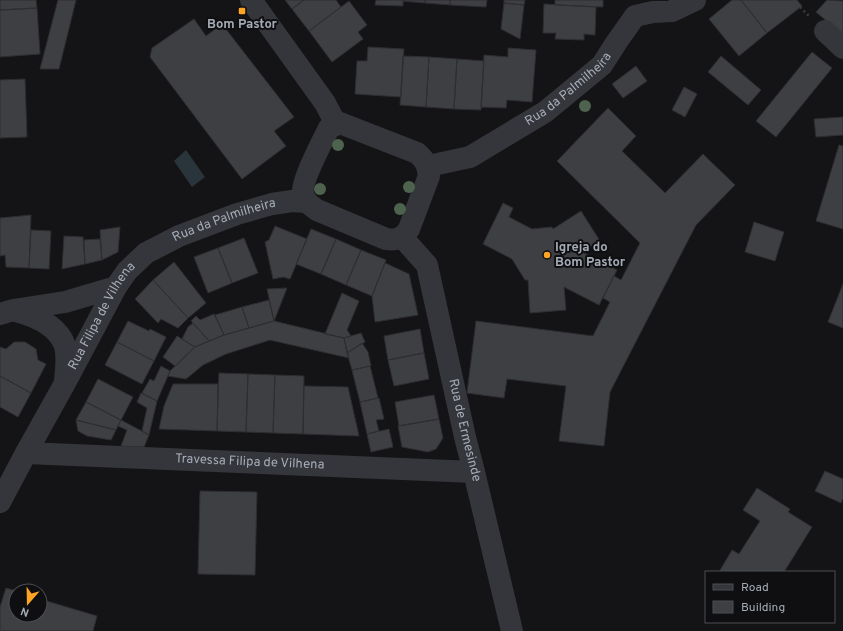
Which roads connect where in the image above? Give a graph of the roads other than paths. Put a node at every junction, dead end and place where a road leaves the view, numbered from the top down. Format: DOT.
graph roads {
  1 [pos="251,0"];
  2 [pos="695,0"];
  3 [pos="635,8"];
  4 [pos="825,31"];
  5 [pos="843,48"];
  6 [pos="336,124"];
  7 [pos="428,170"];
  8 [pos="307,202"];
  9 [pos="402,237"];
  10 [pos="146,254"];
  11 [pos="116,287"];
  12 [pos="6,312"];
  13 [pos="65,383"];
  14 [pos="26,452"];
  15 [pos="474,472"];
  16 [pos="0,502"];
  17 [pos="512,631"];
  1 -- 6 [label="street"];
  2 -- 3 [label="street, Rua da Palmilheira"];
  3 -- 7 [label="street, Rua da Palmilheira"];
  4 -- 5 [label="street"];
  6 -- 7 [label="street"];
  6 -- 8 [label="street"];
  7 -- 9 [label="street"];
  8 -- 9 [label="street"];
  8 -- 10 [label="street, Rua da Palmilheira"];
  9 -- 15 [label="street, Rua de Ermesinde"];
  10 -- 11 [label="street, Rua Filipa de Vilhena"];
  11 -- 12 [label="street"];
  11 -- 13 [label="street, Rua Filipa de Vilhena"];
  12 -- 13 [label="street, Rua Filipa de Vilhena"];
  13 -- 14 [label="street, Rua Filipa de Vilhena"];
  14 -- 15 [label="street, Travessa Filipa de Vilhena"];
  14 -- 16 [label="street, Rua Filipa de Vilhena"];
  15 -- 17 [label="street, Rua de Ermesinde"];
}
